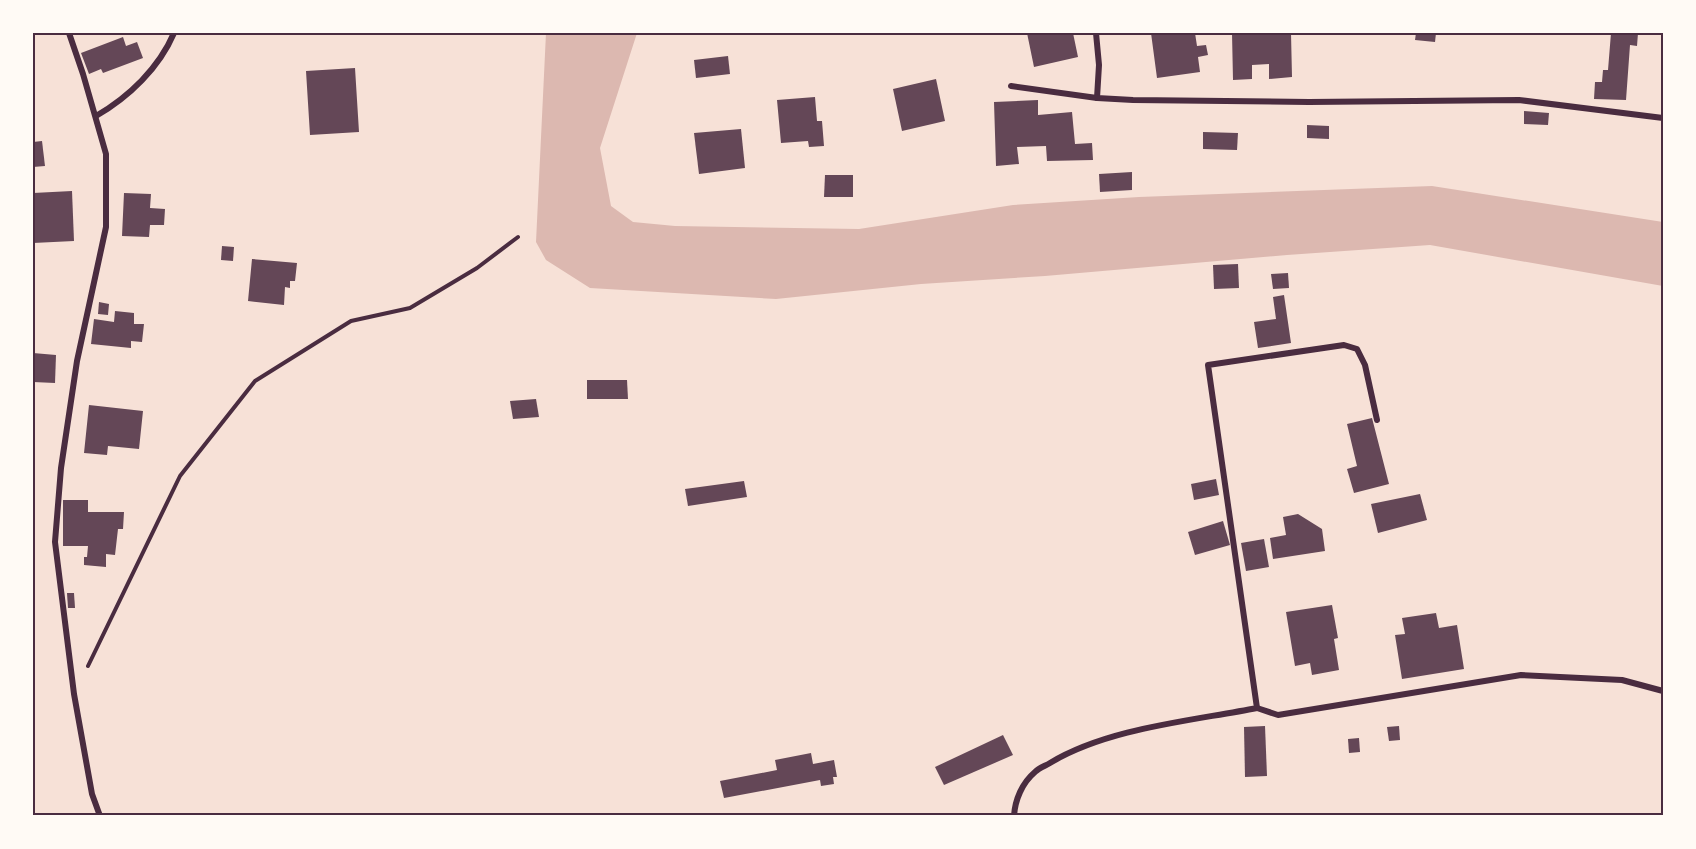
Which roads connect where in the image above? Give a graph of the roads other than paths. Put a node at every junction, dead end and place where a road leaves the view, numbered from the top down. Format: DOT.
graph roads {
  1 [pos="69,33"];
  2 [pos="174,33"];
  3 [pos="1096,33"];
  4 [pos="1011,86"];
  5 [pos="1097,98"];
  6 [pos="96,116"];
  7 [pos="1663,118"];
  8 [pos="1377,420"];
  9 [pos="1663,691"];
  10 [pos="1257,708"];
  11 [pos="100,816"];
  12 [pos="1014,816"];
  1 -- 6 [label="street"];
  2 -- 6 [label="street"];
  3 -- 5 [label="street"];
  4 -- 5 [label="street"];
  5 -- 7 [label="street"];
  6 -- 11 [label="street"];
  8 -- 10 [label="street"];
  9 -- 10 [label="street"];
  10 -- 12 [label="street"];
}
